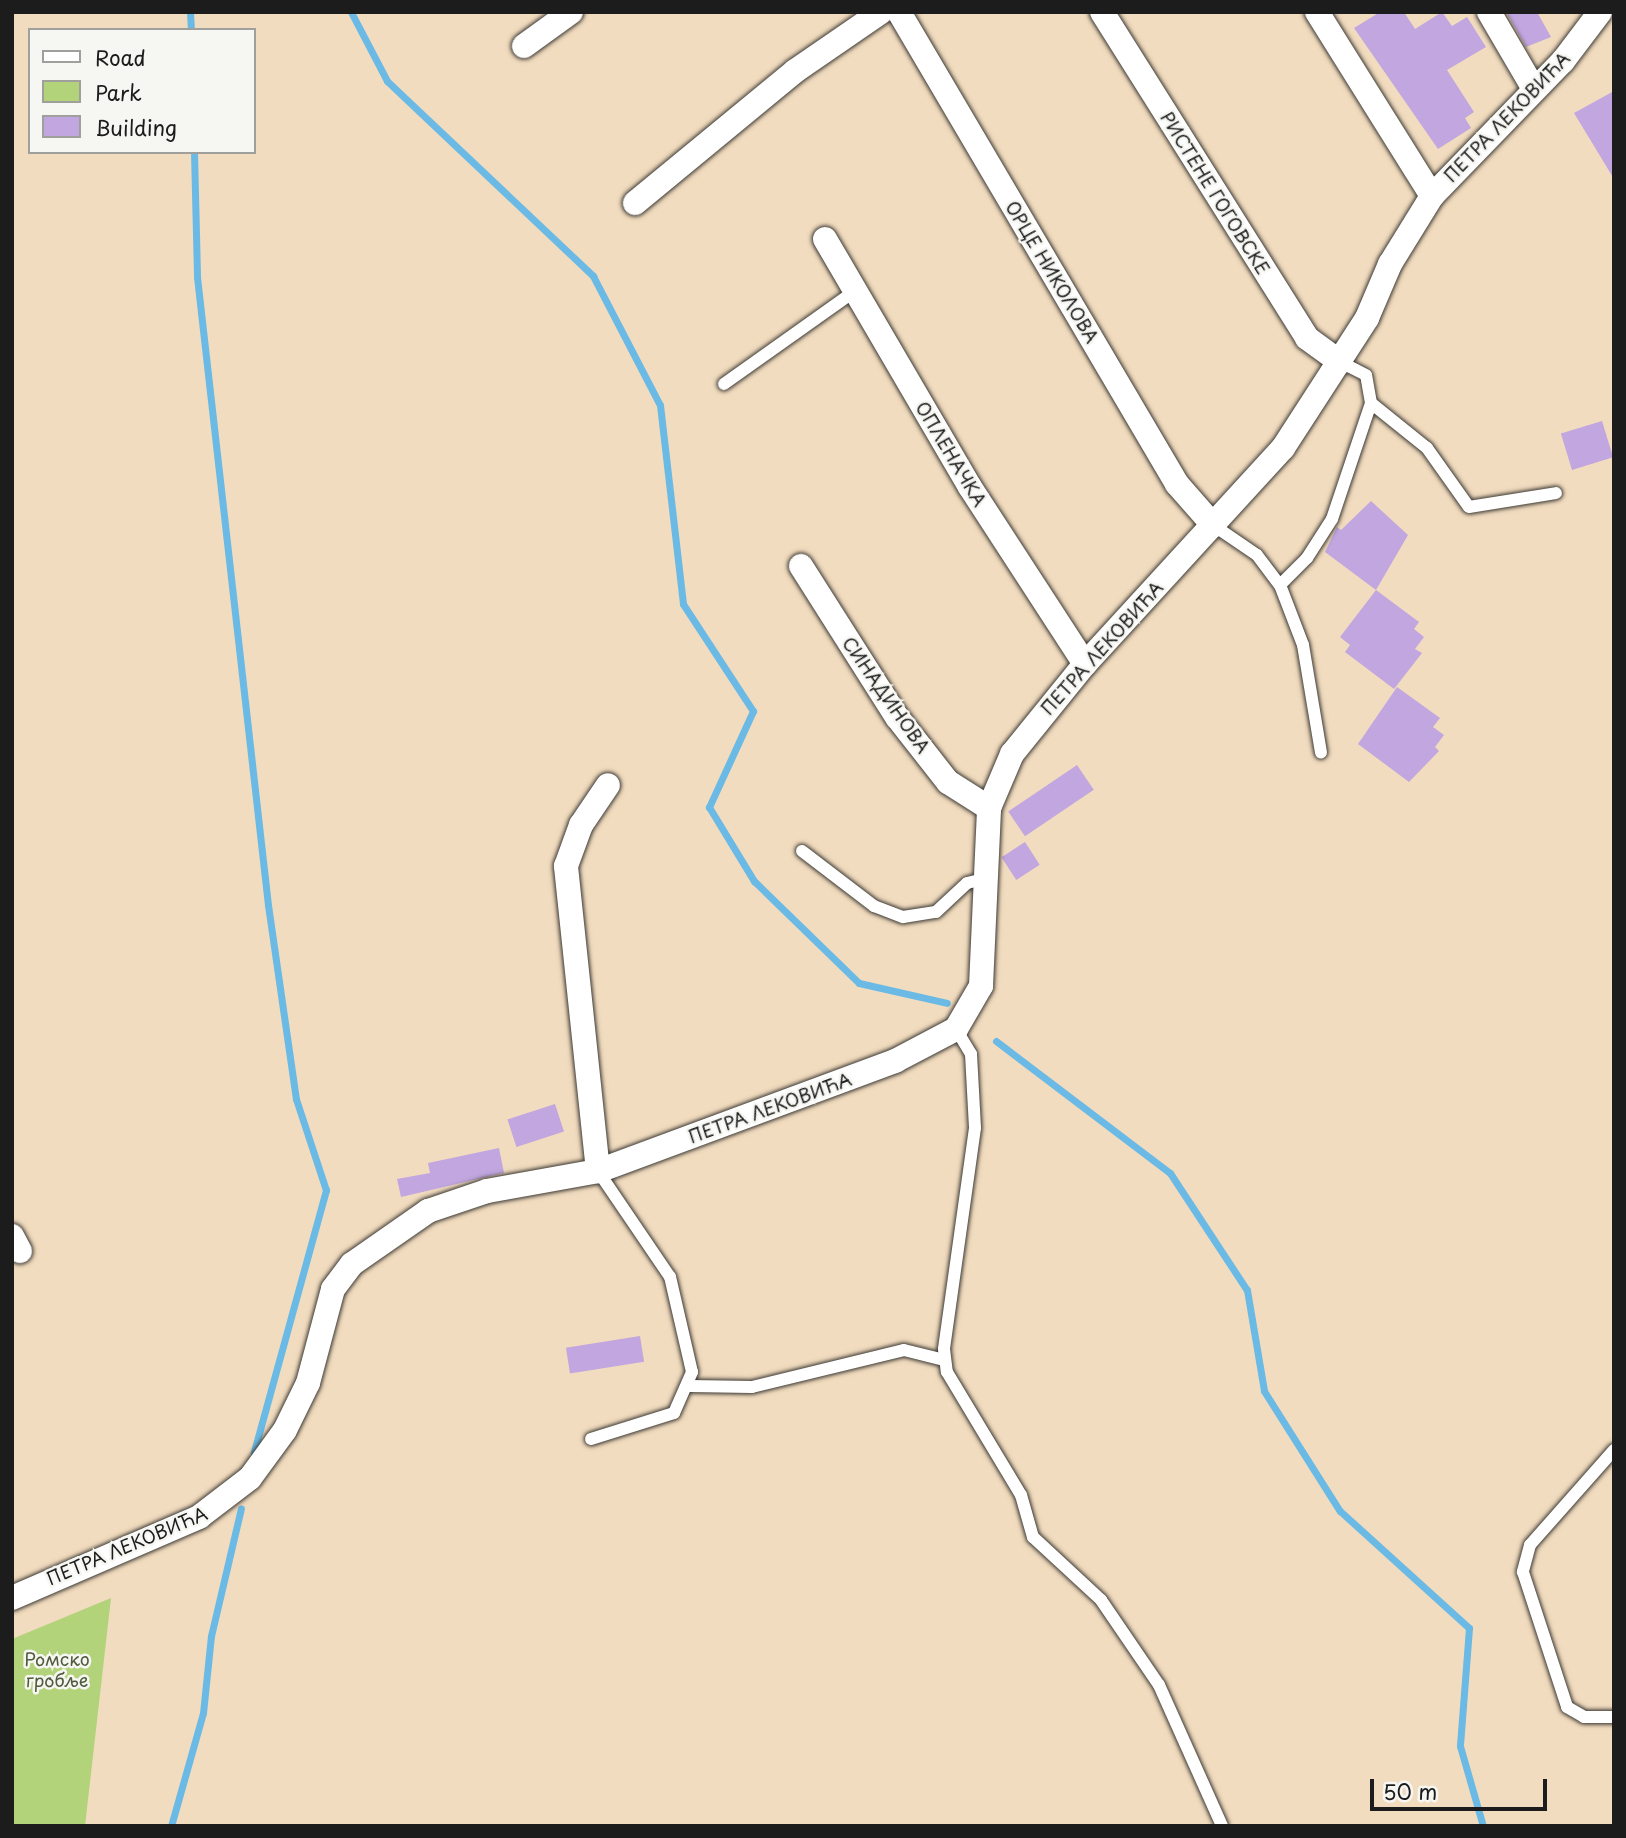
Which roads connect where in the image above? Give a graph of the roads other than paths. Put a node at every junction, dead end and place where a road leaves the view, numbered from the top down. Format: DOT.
graph roads {
  1 [pos="571,12"];
  2 [pos="881,12"];
  3 [pos="899,12"];
  4 [pos="1102,12"];
  5 [pos="1317,12"];
  6 [pos="1489,12"];
  7 [pos="1600,12"];
  8 [pos="524,46"];
  9 [pos="1534,89"];
  10 [pos="1432,196"];
  11 [pos="635,203"];
  12 [pos="825,239"];
  13 [pos="855,291"];
  14 [pos="1340,362"];
  15 [pos="724,384"];
  16 [pos="1371,403"];
  17 [pos="1556,493"];
  18 [pos="1213,525"];
  19 [pos="801,566"];
  20 [pos="1280,585"];
  21 [pos="1085,664"];
  22 [pos="1321,753"];
  23 [pos="608,785"];
  24 [pos="989,808"];
  25 [pos="802,851"];
  26 [pos="985,878"];
  27 [pos="956,1029"];
  28 [pos="598,1171"];
  29 [pos="944,1360"];
  30 [pos="690,1386"];
  31 [pos="591,1438"];
  32 [pos="1614,1450"];
  33 [pos="21,1593"];
  34 [pos="1614,1717"];
  35 [pos="1222,1826"];
  1 -- 8 [label="street"];
  2 -- 11 [label="street"];
  3 -- 18 [label="street, ОРЦЕ НИКОЛОВА"];
  4 -- 14 [label="street, РИСТЕНЕ ГОГОВСКЕ"];
  5 -- 10 [label="street"];
  6 -- 9 [label="street"];
  7 -- 9 [label="street, ПЕТРА ЛЕКОВИЋА"];
  9 -- 10 [label="street, ПЕТРА ЛЕКОВИЋА"];
  10 -- 14 [label="street, ПЕТРА ЛЕКОВИЋА"];
  12 -- 13 [label="street, ОПЛЕНАЧКА"];
  13 -- 15 [label="lane"];
  13 -- 21 [label="street, ОПЛЕНАЧКА"];
  14 -- 16 [label="lane"];
  14 -- 18 [label="street, ПЕТРА ЛЕКОВИЋА"];
  16 -- 17 [label="lane"];
  16 -- 20 [label="lane"];
  18 -- 20 [label="lane"];
  18 -- 21 [label="street, ПЕТРА ЛЕКОВИЋА"];
  19 -- 24 [label="street, СИНАДИНОВА"];
  20 -- 22 [label="lane"];
  21 -- 24 [label="street, ПЕТРА ЛЕКОВИЋА"];
  23 -- 28 [label="street"];
  24 -- 26 [label="street, ПЕТРА ЛЕКОВИЋА"];
  25 -- 26 [label="lane"];
  26 -- 27 [label="street, ПЕТРА ЛЕКОВИЋА"];
  27 -- 28 [label="street, ПЕТРА ЛЕКОВИЋА"];
  27 -- 29 [label="lane"];
  28 -- 30 [label="lane"];
  28 -- 33 [label="street, ПЕТРА ЛЕКОВИЋА"];
  29 -- 30 [label="lane"];
  29 -- 35 [label="lane"];
  30 -- 31 [label="lane"];
  32 -- 34 [label="lane"];
}
